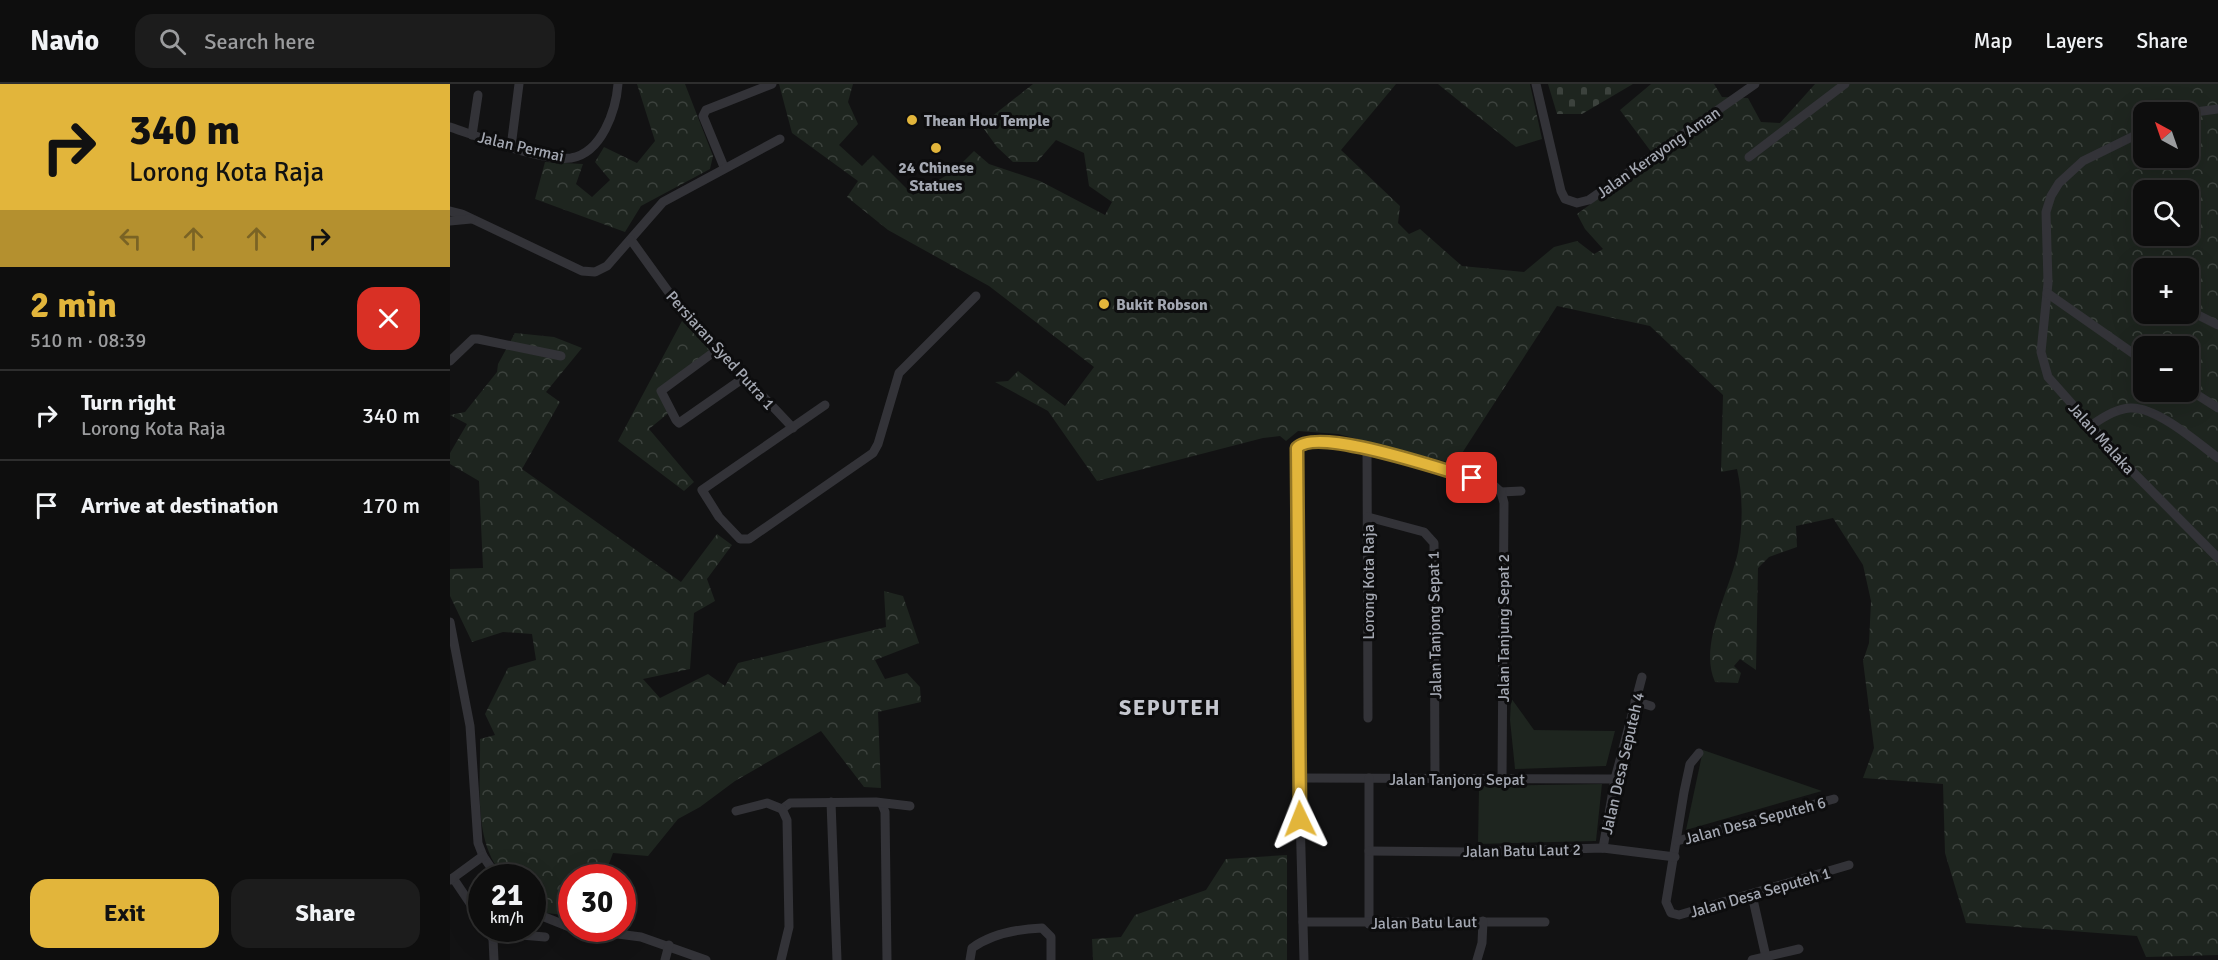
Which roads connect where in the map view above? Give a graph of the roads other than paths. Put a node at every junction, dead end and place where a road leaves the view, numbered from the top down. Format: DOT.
graph roads {
  1 [pos="519,84"];
  2 [pos="618,84"];
  3 [pos="736,84"];
  4 [pos="771,84"];
  5 [pos="1536,84"];
  6 [pos="1755,84"];
  7 [pos="1845,84"];
  8 [pos="478,95"];
  9 [pos="740,95"];
  10 [pos="2218,109"];
  11 [pos="2199,112"];
  12 [pos="450,128"];
  13 [pos="472,135"];
  14 [pos="2133,136"];
  15 [pos="780,139"];
  16 [pos="511,147"];
  17 [pos="1749,157"];
  18 [pos="724,167"];
  19 [pos="450,211"];
  20 [pos="471,219"];
  21 [pos="450,220"];
  22 [pos="631,240"];
  23 [pos="2047,293"];
  24 [pos="976,296"];
  25 [pos="2199,316"];
  26 [pos="2218,325"];
  27 [pos="718,348"];
  28 [pos="2133,353"];
  29 [pos="561,356"];
  30 [pos="450,361"];
  31 [pos="745,377"];
  32 [pos="2199,396"];
  33 [pos="825,405"];
  34 [pos="2218,408"];
  35 [pos="2092,425"];
  36 [pos="793,428"];
  37 [pos="1367,447"];
  38 [pos="2218,458"];
  39 [pos="1521,491"];
  40 [pos="1501,492"];
  41 [pos="1368,517"];
  42 [pos="2218,558"];
  43 [pos="450,622"];
  44 [pos="1642,677"];
  45 [pos="1635,701"];
  46 [pos="1651,706"];
  47 [pos="1368,718"];
  48 [pos="1699,753"];
  49 [pos="1299,778"];
  50 [pos="1369,778"];
  51 [pos="1436,779"];
  52 [pos="1502,779"];
  53 [pos="1615,779"];
  54 [pos="1833,799"];
  55 [pos="831,802"];
  56 [pos="882,804"];
  57 [pos="910,806"];
  58 [pos="782,808"];
  59 [pos="736,810"];
  60 [pos="1677,841"];
  61 [pos="1603,848"];
  62 [pos="1369,850"];
  63 [pos="483,856"];
  64 [pos="1675,857"];
  65 [pos="488,864"];
  66 [pos="1850,865"];
  67 [pos="452,879"];
  68 [pos="1752,895"];
  69 [pos="468,901"];
  70 [pos="1483,921"];
  71 [pos="1303,922"];
  72 [pos="1545,922"];
  73 [pos="1370,924"];
  74 [pos="636,936"];
  75 [pos="493,942"];
  76 [pos="669,945"];
  77 [pos="1799,949"];
  78 [pos="1766,957"];
  79 [pos="494,960"];
  80 [pos="665,960"];
  81 [pos="705,960"];
  82 [pos="782,960"];
  83 [pos="837,960"];
  84 [pos="886,960"];
  85 [pos="970,960"];
  86 [pos="1051,960"];
  87 [pos="1304,960"];
  88 [pos="1477,960"];
  89 [pos="1752,960"];
  1 -- 16 [label="street"];
  2 -- 16 [label="street, Jalan Permai"];
  3 -- 9 [label="street"];
  4 -- 9 [label="street"];
  5 -- 6 [label="street, Jalan Kerayong Aman"];
  7 -- 17 [label="street"];
  8 -- 13 [label="street"];
  9 -- 18 [label="street"];
  10 -- 11 [label="street"];
  12 -- 13 [label="street, Jalan Permai"];
  13 -- 16 [label="street, Jalan Permai"];
  14 -- 23 [label="street, Jalan Malaka"];
  15 -- 18 [label="street"];
  18 -- 22 [label="street"];
  19 -- 20 [label="street"];
  20 -- 21 [label="street"];
  20 -- 22 [label="street"];
  22 -- 27 [label="street, Persiaran Syed Putra 1"];
  23 -- 28 [label="street"];
  23 -- 35 [label="street, Jalan Malaka"];
  24 -- 36 [label="street"];
  25 -- 26 [label="street"];
  27 -- 31 [label="street, Persiaran Syed Putra 1"];
  27 -- 31 [label="street"];
  29 -- 30 [label="street"];
  31 -- 36 [label="street, Persiaran Syed Putra 1"];
  32 -- 34 [label="street"];
  33 -- 36 [label="street"];
  35 -- 38 [label="street"];
  35 -- 42 [label="street, Jalan Malaka"];
  37 -- 40 [label="street"];
  37 -- 41 [label="street, Lorong Kota Raja"];
  37 -- 49 [label="street"];
  39 -- 40 [label="street"];
  40 -- 52 [label="street, Jalan Tanjung Sepat 2"];
  41 -- 47 [label="street, Lorong Kota Raja"];
  41 -- 51 [label="street, Jalan Tanjong Sepat 1"];
  43 -- 63 [label="street"];
  44 -- 45 [label="street, Jalan Desa Seputeh 4"];
  45 -- 46 [label="street"];
  45 -- 53 [label="street, Jalan Desa Seputeh 4"];
  48 -- 60 [label="street"];
  49 -- 50 [label="street, Jalan Tanjong Sepat"];
  49 -- 71 [label="street"];
  50 -- 51 [label="street, Jalan Tanjong Sepat"];
  50 -- 62 [label="street"];
  51 -- 52 [label="street, Jalan Tanjong Sepat"];
  52 -- 53 [label="street, Jalan Tanjong Sepat"];
  53 -- 61 [label="street, Jalan Desa Seputeh 4"];
  54 -- 60 [label="street, Jalan Desa Seputeh 6"];
  55 -- 56 [label="street"];
  55 -- 58 [label="street"];
  55 -- 83 [label="street"];
  56 -- 57 [label="street"];
  56 -- 84 [label="street"];
  58 -- 59 [label="street"];
  58 -- 82 [label="street"];
  60 -- 64 [label="street"];
  61 -- 62 [label="street, Jalan Batu Laut 2"];
  61 -- 64 [label="street, Jalan Batu Laut 2"];
  62 -- 73 [label="street"];
  63 -- 65 [label="street"];
  63 -- 67 [label="street"];
  64 -- 68 [label="street, Jalan Desa Seputeh 1"];
  66 -- 68 [label="street, Jalan Desa Seputeh 1"];
  67 -- 69 [label="street"];
  68 -- 78 [label="street"];
  70 -- 72 [label="street, Jalan Batu Laut"];
  70 -- 73 [label="street, Jalan Batu Laut"];
  70 -- 88 [label="street"];
  71 -- 73 [label="street, Jalan Batu Laut"];
  71 -- 87 [label="street"];
  74 -- 76 [label="street"];
  75 -- 79 [label="street"];
  76 -- 80 [label="street"];
  76 -- 81 [label="street"];
  77 -- 78 [label="street"];
  78 -- 89 [label="street"];
  85 -- 86 [label="street"];
}
